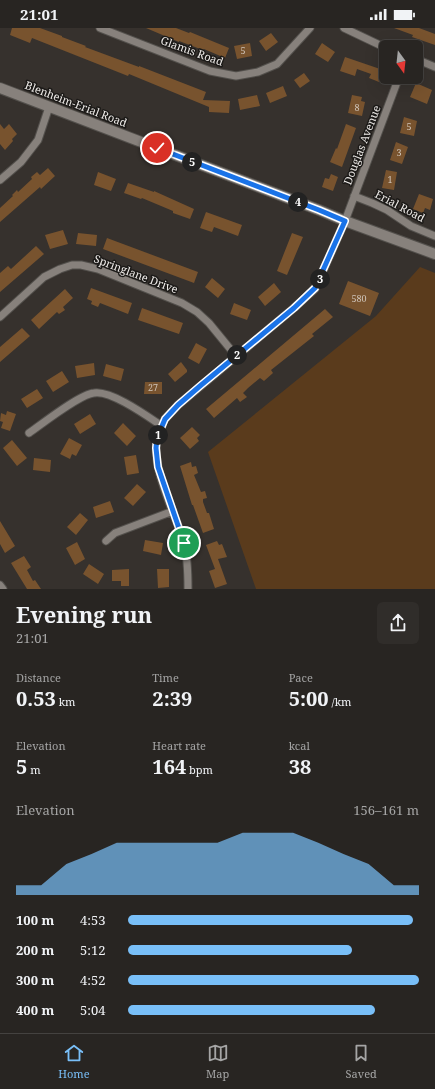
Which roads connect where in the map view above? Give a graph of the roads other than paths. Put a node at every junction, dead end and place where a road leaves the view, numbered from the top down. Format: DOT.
graph roads {
  1 [pos="100,28"];
  2 [pos="310,28"];
  3 [pos="344,28"];
  4 [pos="120,32"];
  5 [pos="379,45"];
  6 [pos="423,62"];
  7 [pos="435,66"];
  8 [pos="396,84"];
  9 [pos="0,88"];
  10 [pos="49,107"];
  11 [pos="0,180"];
  12 [pos="354,196"];
  13 [pos="345,221"];
  14 [pos="435,236"];
  15 [pos="435,254"];
  16 [pos="0,317"];
  17 [pos="236,356"];
  18 [pos="162,426"];
  19 [pos="29,433"];
  20 [pos="173,511"];
  21 [pos="106,541"];
  22 [pos="0,585"];
  23 [pos="3,589"];
  24 [pos="188,589"];
  1 -- 4 [label="street, Glamis Road"];
  2 -- 4 [label="street, Glamis Road"];
  3 -- 5 [label="street"];
  6 -- 7 [label="street"];
  8 -- 12 [label="street, Douglas Avenue"];
  9 -- 10 [label="main road, Blenheim-Erial Road"];
  10 -- 11 [label="street"];
  10 -- 13 [label="main road, Blenheim-Erial Road"];
  12 -- 13 [label="street, Douglas Avenue"];
  12 -- 14 [label="street, Erial Road"];
  13 -- 15 [label="main road, Blenheim-Erial Road"];
  13 -- 17 [label="street, Douglas Avenue"];
  16 -- 17 [label="street, Springlane Drive"];
  17 -- 18 [label="street, Douglas Avenue"];
  18 -- 19 [label="street"];
  18 -- 20 [label="street, Douglas Avenue"];
  20 -- 21 [label="street"];
  20 -- 24 [label="street, Douglas Avenue"];
  22 -- 23 [label="street"];
}
